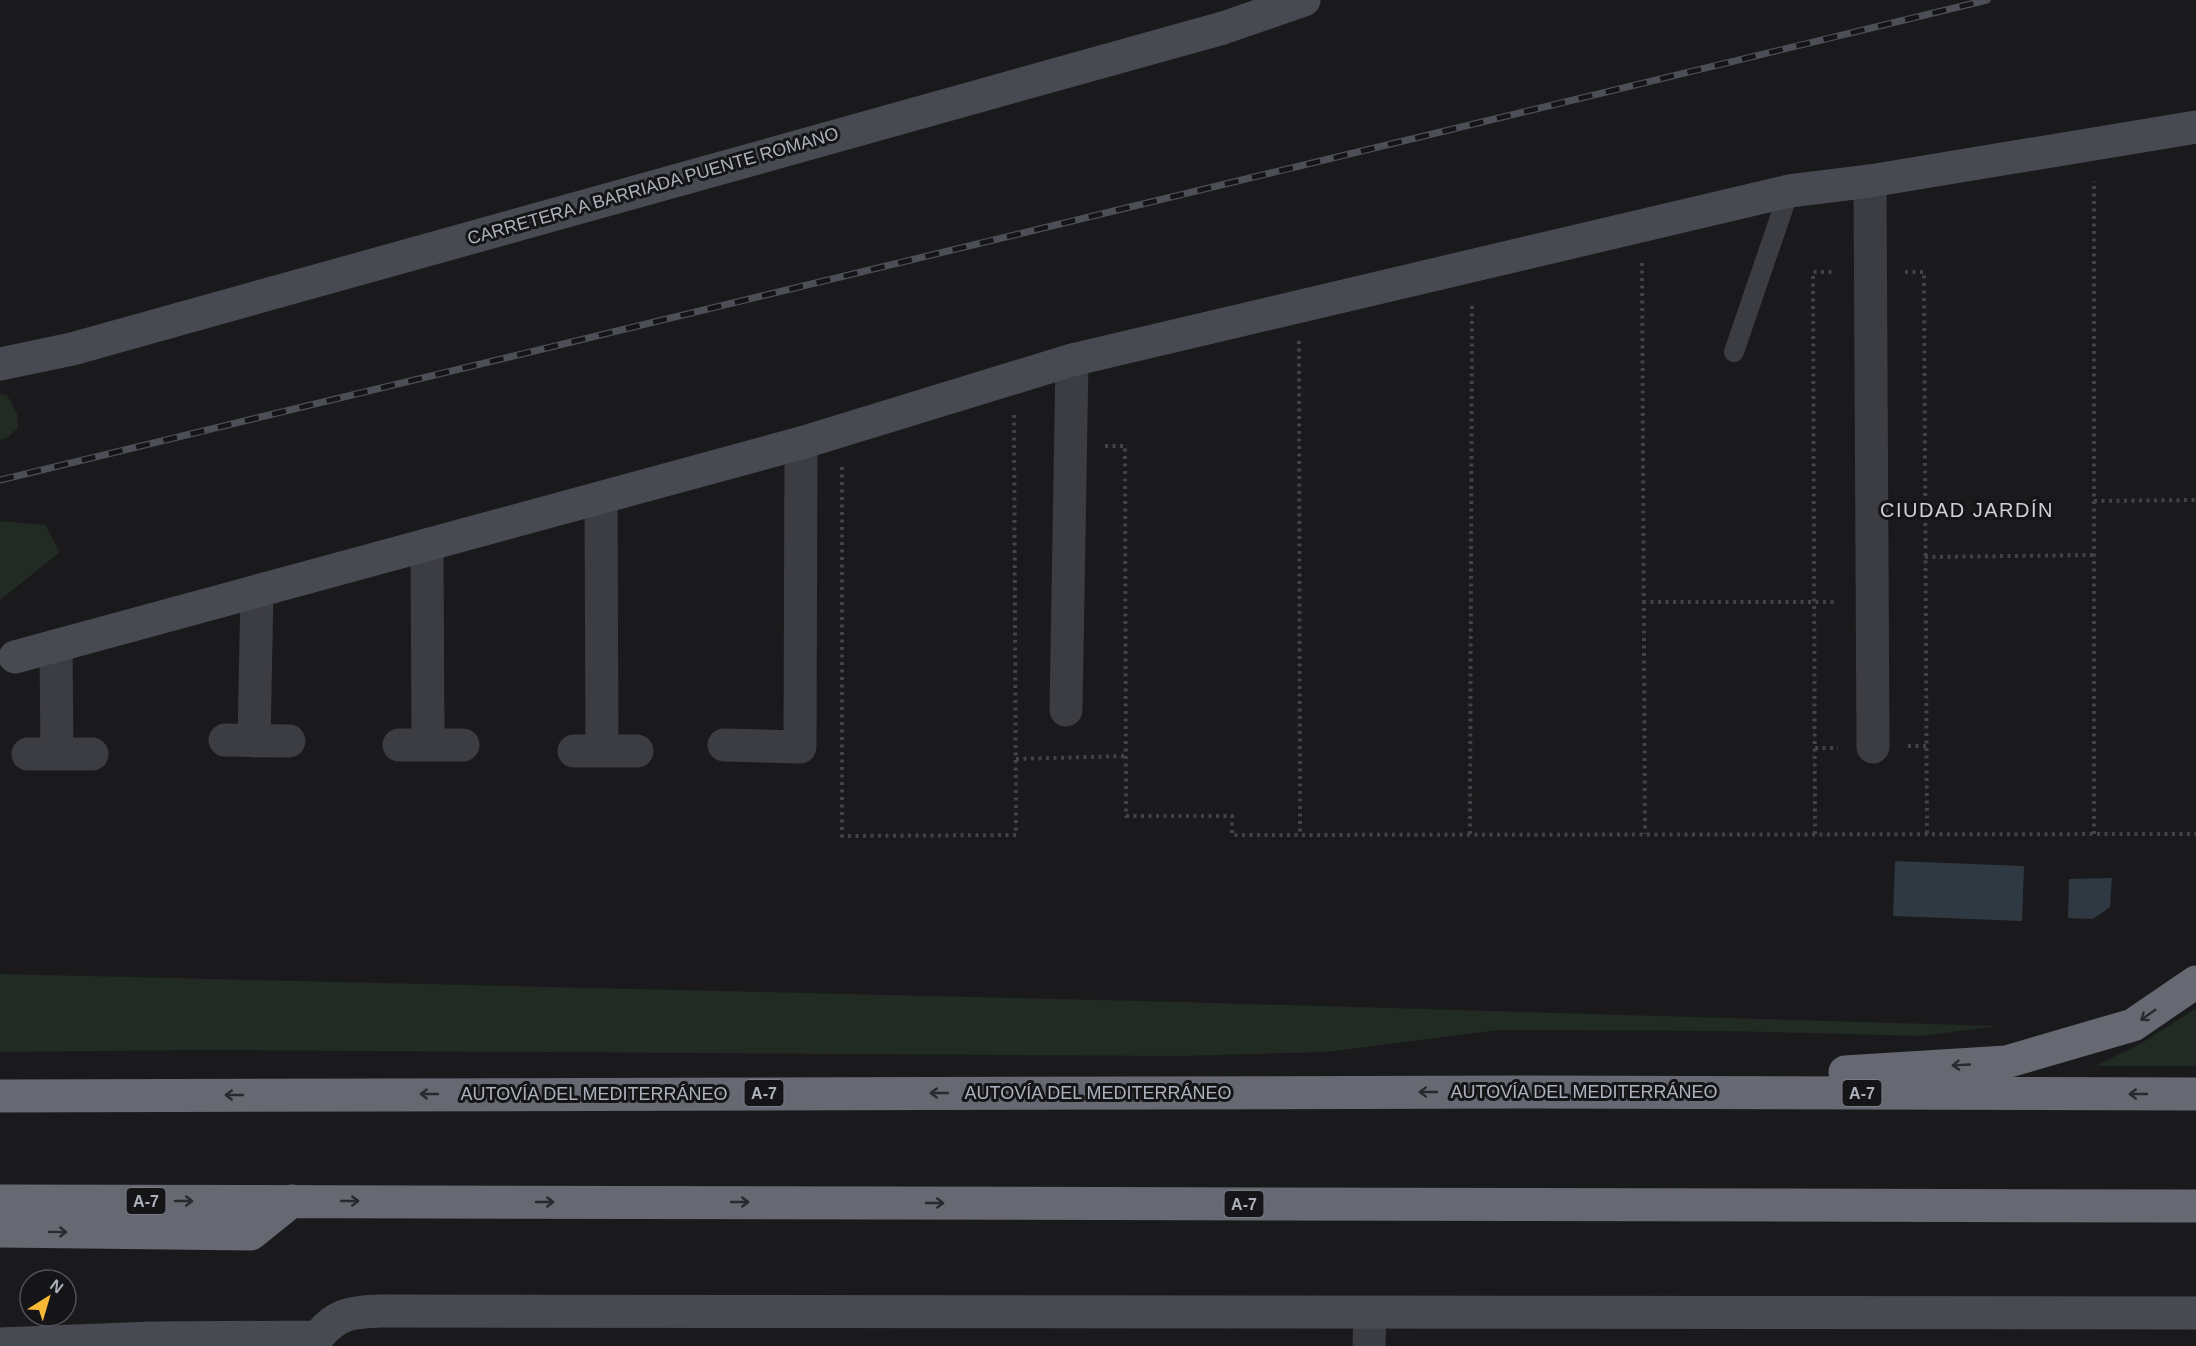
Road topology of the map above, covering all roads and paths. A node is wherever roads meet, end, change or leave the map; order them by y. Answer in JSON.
{"nodes":[{"id":1,"x":1304,"y":0,"type":"edge"},
{"id":2,"x":2196,"y":127,"type":"edge"},
{"id":3,"x":2094,"y":144,"type":"junction"},
{"id":4,"x":1870,"y":181,"type":"junction"},
{"id":5,"x":1789,"y":191,"type":"junction"},
{"id":6,"x":1641,"y":226,"type":"junction"},
{"id":7,"x":1472,"y":266,"type":"junction"},
{"id":8,"x":1299,"y":307,"type":"junction"},
{"id":9,"x":1734,"y":352,"type":"dead end"},
{"id":10,"x":1072,"y":360,"type":"junction"},
{"id":11,"x":0,"y":364,"type":"edge"},
{"id":12,"x":1014,"y":377,"type":"junction"},
{"id":13,"x":842,"y":431,"type":"junction"},
{"id":14,"x":801,"y":443,"type":"junction"},
{"id":15,"x":1095,"y":446,"type":"dead end"},
{"id":16,"x":602,"y":498,"type":"junction"},
{"id":17,"x":2196,"y":500,"type":"edge"},
{"id":18,"x":2094,"y":501,"type":"junction"},
{"id":19,"x":427,"y":545,"type":"junction"},
{"id":20,"x":2094,"y":555,"type":"junction"},
{"id":21,"x":1925,"y":557,"type":"dead end"},
{"id":22,"x":257,"y":591,"type":"junction"},
{"id":23,"x":1643,"y":602,"type":"junction"},
{"id":24,"x":1872,"y":602,"type":"junction"},
{"id":25,"x":56,"y":646,"type":"junction"},
{"id":26,"x":15,"y":657,"type":"dead end"},
{"id":27,"x":1066,"y":710,"type":"dead end"},
{"id":28,"x":289,"y":741,"type":"dead end"},
{"id":29,"x":463,"y":745,"type":"dead end"},
{"id":30,"x":724,"y":746,"type":"dead end"},
{"id":31,"x":1873,"y":747,"type":"dead end"},
{"id":32,"x":637,"y":751,"type":"dead end"},
{"id":33,"x":92,"y":754,"type":"dead end"},
{"id":34,"x":1126,"y":756,"type":"junction"},
{"id":35,"x":1016,"y":759,"type":"junction"},
{"id":36,"x":1470,"y":834,"type":"junction"},
{"id":37,"x":1645,"y":834,"type":"junction"},
{"id":38,"x":2094,"y":834,"type":"junction"},
{"id":39,"x":2196,"y":834,"type":"edge"},
{"id":40,"x":1300,"y":835,"type":"junction"},
{"id":41,"x":2196,"y":982,"type":"edge"},
{"id":42,"x":1528,"y":1092,"type":"junction"},
{"id":43,"x":2196,"y":1094,"type":"edge"},
{"id":44,"x":0,"y":1096,"type":"edge"},
{"id":45,"x":0,"y":1201,"type":"edge"},
{"id":46,"x":292,"y":1201,"type":"junction"},
{"id":47,"x":2196,"y":1206,"type":"edge"},
{"id":48,"x":0,"y":1231,"type":"edge"},
{"id":49,"x":1370,"y":1313,"type":"junction"},
{"id":50,"x":2196,"y":1313,"type":"edge"},
{"id":51,"x":319,"y":1341,"type":"edge"},
{"id":52,"x":142,"y":1342,"type":"edge"},
{"id":53,"x":0,"y":1344,"type":"edge"},
{"id":54,"x":1370,"y":1346,"type":"edge"}],
"edges":[{"from":1,"to":11,"type":"street","name":"CARRETERA A BARRIADA PUENTE ROMANO"},
{"from":2,"to":3,"type":"street"},
{"from":3,"to":4,"type":"street"},
{"from":3,"to":18,"type":"path"},
{"from":4,"to":5,"type":"street"},
{"from":4,"to":24,"type":"street"},
{"from":5,"to":6,"type":"street"},
{"from":5,"to":9,"type":"lane"},
{"from":6,"to":7,"type":"street"},
{"from":6,"to":23,"type":"path"},
{"from":7,"to":8,"type":"street"},
{"from":7,"to":36,"type":"path"},
{"from":8,"to":10,"type":"street"},
{"from":8,"to":40,"type":"path"},
{"from":10,"to":12,"type":"street"},
{"from":10,"to":27,"type":"street"},
{"from":12,"to":13,"type":"street"},
{"from":12,"to":35,"type":"path"},
{"from":13,"to":14,"type":"street"},
{"from":13,"to":35,"type":"path"},
{"from":14,"to":16,"type":"street"},
{"from":14,"to":30,"type":"street"},
{"from":15,"to":34,"type":"path"},
{"from":16,"to":19,"type":"street"},
{"from":16,"to":32,"type":"street"},
{"from":17,"to":18,"type":"path"},
{"from":18,"to":20,"type":"path"},
{"from":19,"to":22,"type":"street"},
{"from":19,"to":29,"type":"street"},
{"from":20,"to":21,"type":"path"},
{"from":20,"to":38,"type":"path"},
{"from":22,"to":25,"type":"street"},
{"from":22,"to":28,"type":"street"},
{"from":23,"to":24,"type":"path"},
{"from":23,"to":37,"type":"path"},
{"from":24,"to":31,"type":"street"},
{"from":25,"to":26,"type":"street"},
{"from":25,"to":33,"type":"street"},
{"from":34,"to":35,"type":"path"},
{"from":34,"to":40,"type":"path"},
{"from":36,"to":37,"type":"path"},
{"from":36,"to":40,"type":"path"},
{"from":37,"to":38,"type":"path"},
{"from":38,"to":39,"type":"path"},
{"from":41,"to":42,"type":"highway","one_way":true},
{"from":43,"to":42,"type":"highway","name":"AUTOVÍA DEL MEDITERRÁNEO","number":"A-7","one_way":true},
{"from":42,"to":44,"type":"highway","name":"AUTOVÍA DEL MEDITERRÁNEO","number":"A-7","one_way":true},
{"from":45,"to":46,"type":"highway","number":"A-7","one_way":true},
{"from":46,"to":47,"type":"highway","number":"A-7","one_way":true},
{"from":48,"to":46,"type":"highway","one_way":true},
{"from":49,"to":50,"type":"street"},
{"from":49,"to":51,"type":"street"},
{"from":49,"to":54,"type":"street"},
{"from":51,"to":52,"type":"street"},
{"from":52,"to":53,"type":"street"}]}
